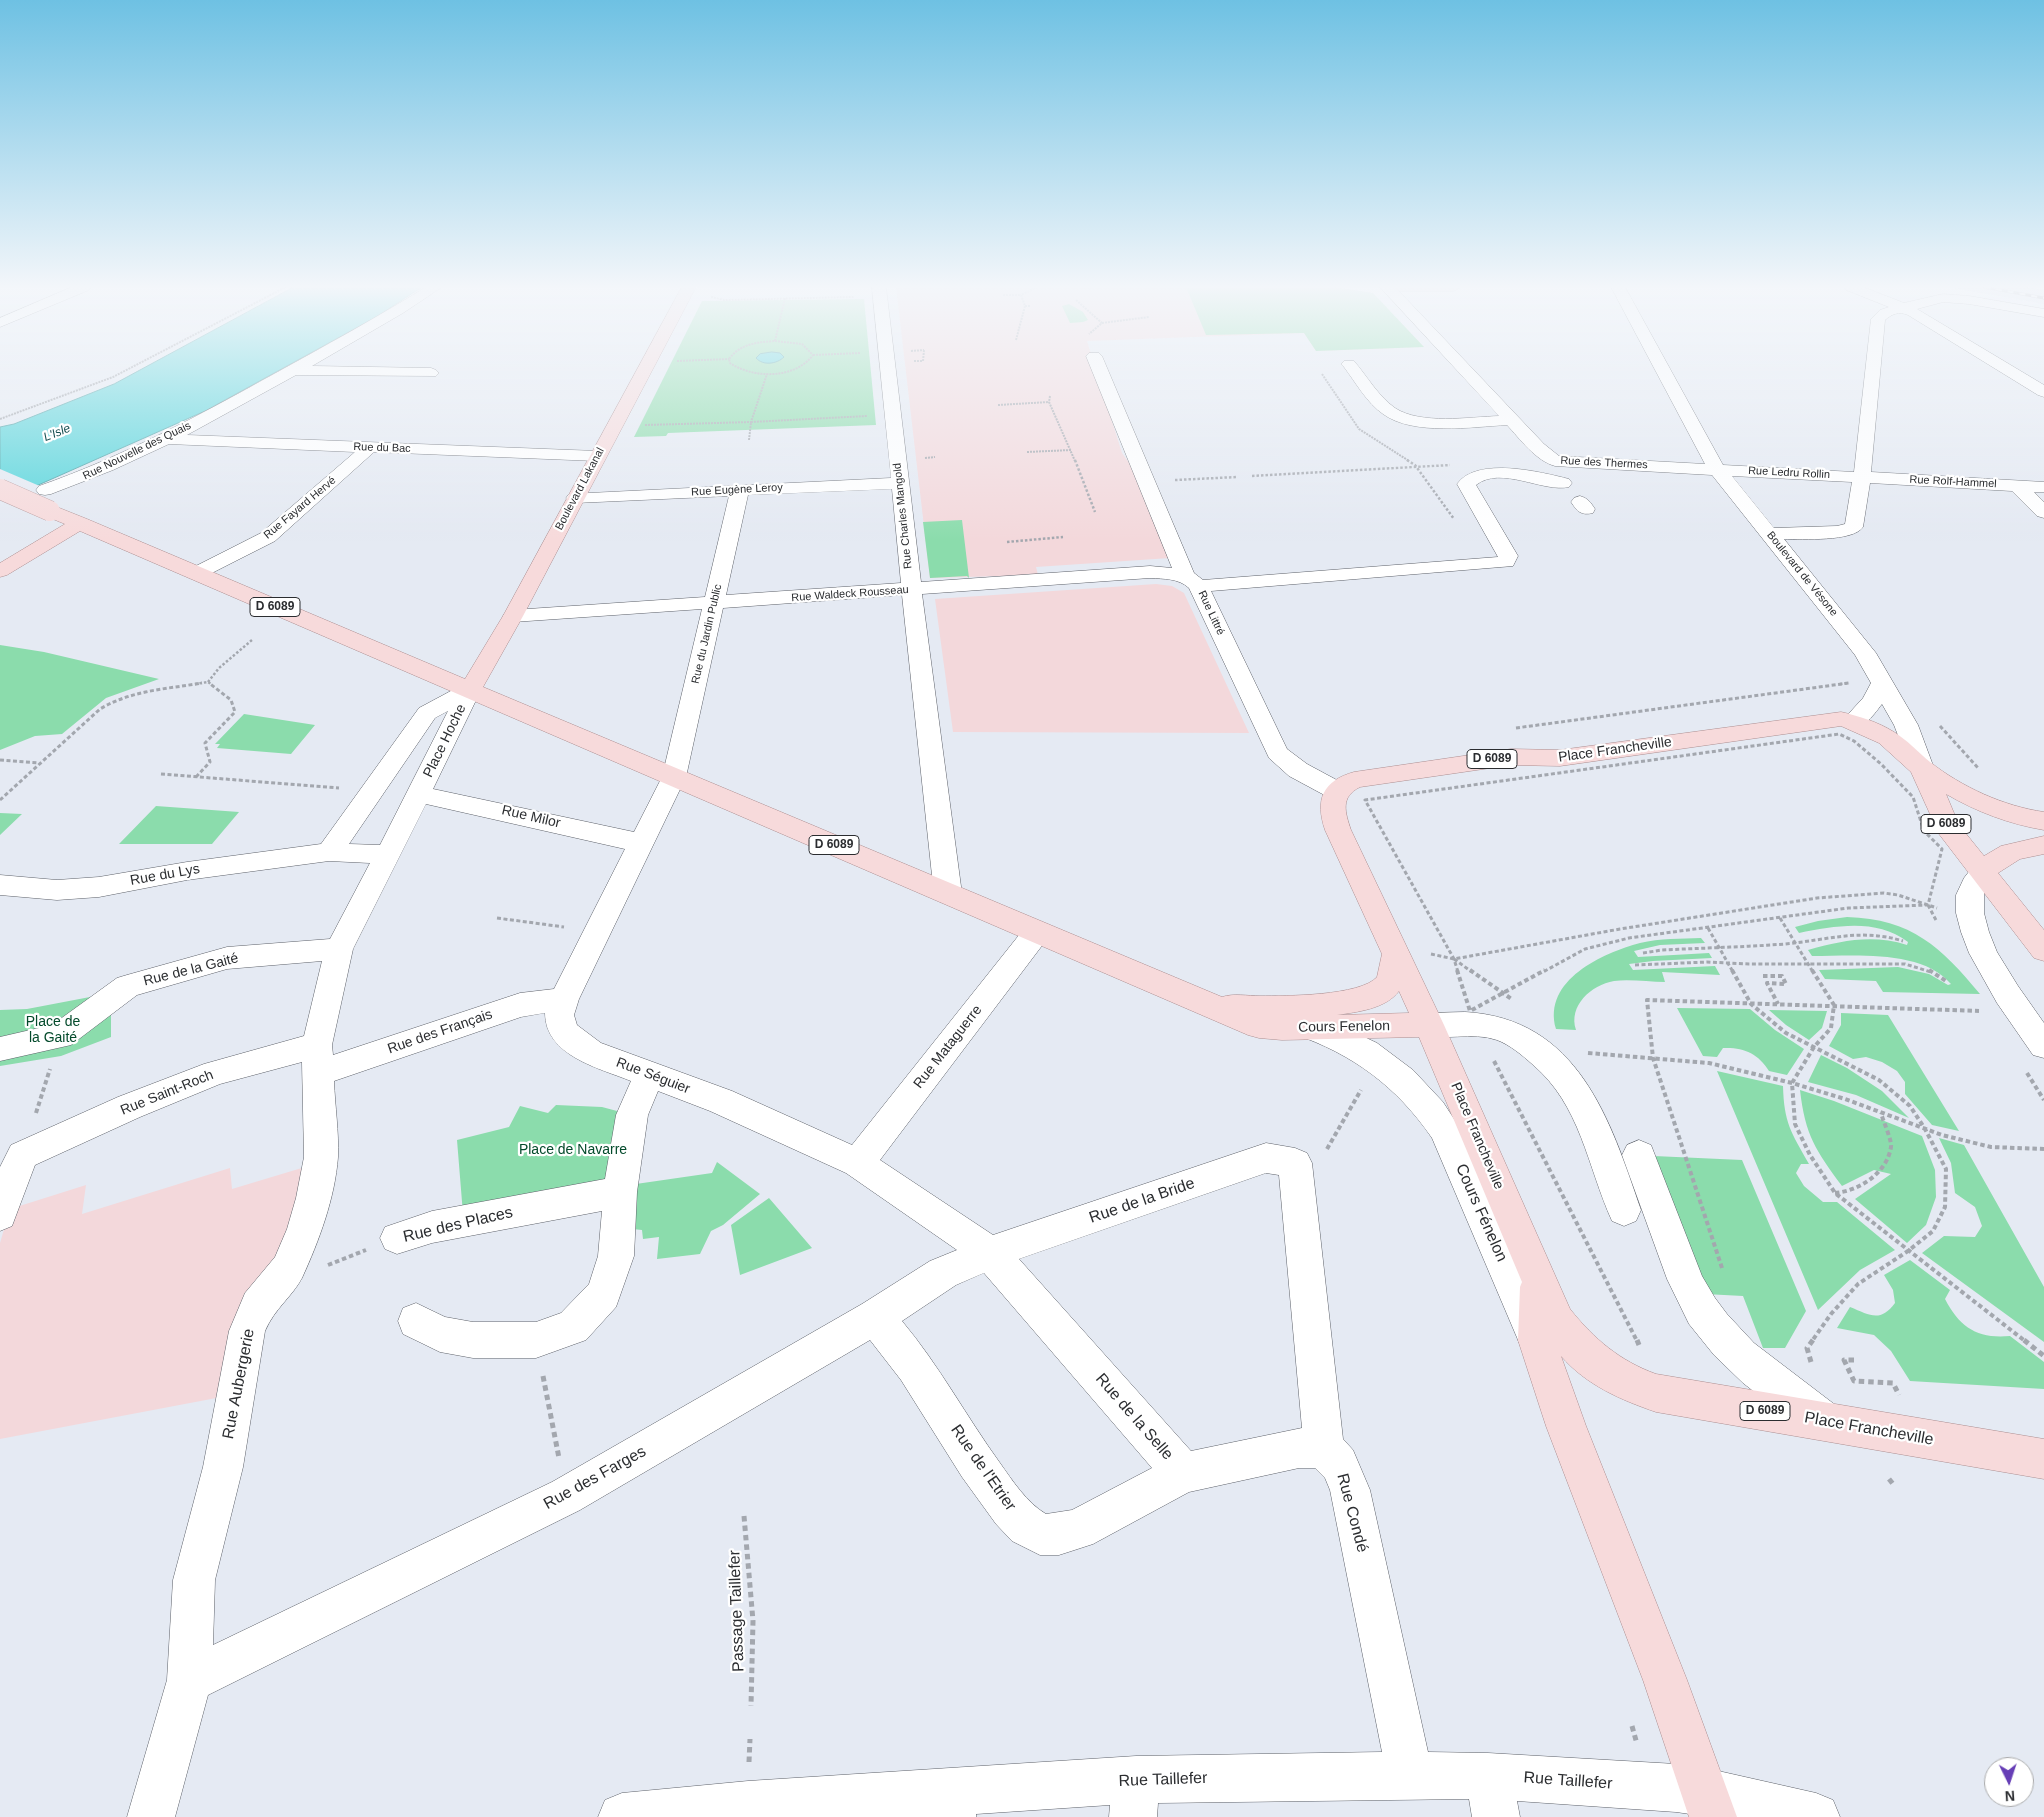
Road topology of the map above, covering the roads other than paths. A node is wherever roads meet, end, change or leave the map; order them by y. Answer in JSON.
{"nodes":[{"id":1,"x":290,"y":372,"type":"edge"},
{"id":2,"x":375,"y":372,"type":"edge"},
{"id":3,"x":644,"y":372,"type":"edge"},
{"id":4,"x":888,"y":372,"type":"edge"},
{"id":5,"x":1101,"y":372,"type":"edge"},
{"id":6,"x":1355,"y":372,"type":"edge"},
{"id":7,"x":1465,"y":372,"type":"edge"},
{"id":8,"x":1663,"y":372,"type":"edge"},
{"id":9,"x":1873,"y":372,"type":"edge"},
{"id":10,"x":2011,"y":372,"type":"edge"},
{"id":11,"x":431,"y":373,"type":"dead end"},
{"id":12,"x":2044,"y":392,"type":"edge"},
{"id":13,"x":1510,"y":420,"type":"junction"},
{"id":14,"x":167,"y":439,"type":"junction"},
{"id":15,"x":370,"y":447,"type":"junction"},
{"id":16,"x":597,"y":456,"type":"junction"},
{"id":17,"x":1555,"y":461,"type":"junction"},
{"id":18,"x":1716,"y":468,"type":"junction"},
{"id":19,"x":1862,"y":476,"type":"junction"},
{"id":20,"x":900,"y":483,"type":"junction"},
{"id":21,"x":2017,"y":486,"type":"junction"},
{"id":22,"x":2044,"y":487,"type":"edge"},
{"id":23,"x":0,"y":489,"type":"edge"},
{"id":24,"x":45,"y":490,"type":"dead end"},
{"id":25,"x":740,"y":490,"type":"junction"},
{"id":26,"x":574,"y":498,"type":"junction"},
{"id":27,"x":2044,"y":512,"type":"edge"},
{"id":28,"x":80,"y":523,"type":"junction"},
{"id":29,"x":1770,"y":534,"type":"junction"},
{"id":30,"x":2,"y":570,"type":"edge"},
{"id":31,"x":197,"y":573,"type":"junction"},
{"id":32,"x":1192,"y":582,"type":"junction"},
{"id":33,"x":911,"y":590,"type":"junction"},
{"id":34,"x":714,"y":603,"type":"junction"},
{"id":35,"x":513,"y":616,"type":"junction"},
{"id":36,"x":1882,"y":684,"type":"junction"},
{"id":37,"x":470,"y":690,"type":"junction"},
{"id":38,"x":1853,"y":722,"type":"junction"},
{"id":39,"x":1922,"y":768,"type":"junction"},
{"id":40,"x":674,"y":777,"type":"junction"},
{"id":41,"x":1337,"y":791,"type":"junction"},
{"id":42,"x":420,"y":794,"type":"junction"},
{"id":43,"x":2044,"y":821,"type":"edge"},
{"id":44,"x":641,"y":843,"type":"junction"},
{"id":45,"x":2044,"y":844,"type":"edge"},
{"id":46,"x":329,"y":852,"type":"junction"},
{"id":47,"x":388,"y":854,"type":"junction"},
{"id":48,"x":1983,"y":872,"type":"junction"},
{"id":49,"x":0,"y":885,"type":"edge"},
{"id":50,"x":948,"y":894,"type":"junction"},
{"id":51,"x":1037,"y":932,"type":"junction"},
{"id":52,"x":339,"y":949,"type":"junction"},
{"id":53,"x":2044,"y":950,"type":"edge"},
{"id":54,"x":1396,"y":952,"type":"junction"},
{"id":55,"x":564,"y":999,"type":"junction"},
{"id":56,"x":1248,"y":1016,"type":"junction"},
{"id":57,"x":1429,"y":1025,"type":"junction"},
{"id":58,"x":1314,"y":1028,"type":"junction"},
{"id":59,"x":2044,"y":1046,"type":"edge"},
{"id":60,"x":0,"y":1050,"type":"edge"},
{"id":61,"x":318,"y":1059,"type":"junction"},
{"id":62,"x":649,"y":1075,"type":"junction"},
{"id":63,"x":1416,"y":1091,"type":"junction"},
{"id":64,"x":1639,"y":1155,"type":"dead end"},
{"id":65,"x":858,"y":1163,"type":"junction"},
{"id":66,"x":12,"y":1170,"type":"edge"},
{"id":67,"x":620,"y":1189,"type":"junction"},
{"id":68,"x":1624,"y":1210,"type":"dead end"},
{"id":69,"x":0,"y":1215,"type":"edge"},
{"id":70,"x":397,"y":1238,"type":"road end"},
{"id":71,"x":990,"y":1253,"type":"junction"},
{"id":72,"x":1538,"y":1278,"type":"junction"},
{"id":73,"x":874,"y":1317,"type":"junction"},
{"id":74,"x":416,"y":1321,"type":"dead end"},
{"id":75,"x":1537,"y":1340,"type":"junction"},
{"id":76,"x":1825,"y":1422,"type":"junction"},
{"id":77,"x":1324,"y":1448,"type":"junction"},
{"id":78,"x":2044,"y":1460,"type":"edge"},
{"id":79,"x":1183,"y":1473,"type":"junction"},
{"id":80,"x":189,"y":1680,"type":"junction"},
{"id":81,"x":1410,"y":1776,"type":"junction"},
{"id":82,"x":1492,"y":1797,"type":"edge"},
{"id":83,"x":1135,"y":1799,"type":"edge"},
{"id":84,"x":952,"y":1804,"type":"edge"},
{"id":85,"x":1709,"y":1805,"type":"edge"},
{"id":86,"x":151,"y":1817,"type":"edge"},
{"id":87,"x":622,"y":1817,"type":"edge"},
{"id":88,"x":1816,"y":1817,"type":"edge"}],
"edges":[{"from":1,"to":14,"type":"street","name":"Rue Nouvelle des Quais"},
{"from":2,"to":11,"type":"street"},
{"from":3,"to":16,"type":"main road","name":"Boulevard Lakanal"},
{"from":4,"to":20,"type":"street","name":"Rue Charles Mangold"},
{"from":5,"to":32,"type":"street","name":"Rue Littré"},
{"from":6,"to":13,"type":"street"},
{"from":7,"to":13,"type":"street","name":"Rue des Thermes"},
{"from":8,"to":18,"type":"street","name":"Boulevard de Vésone"},
{"from":9,"to":19,"type":"street"},
{"from":10,"to":12,"type":"street"},
{"from":13,"to":17,"type":"street","name":"Rue des Thermes"},
{"from":14,"to":15,"type":"street","name":"Rue du Bac"},
{"from":14,"to":24,"type":"street","name":"Rue Nouvelle des Quais"},
{"from":15,"to":16,"type":"street","name":"Rue du Bac"},
{"from":15,"to":31,"type":"street","name":"Rue Fayard Hervé"},
{"from":16,"to":26,"type":"main road","name":"Boulevard Lakanal"},
{"from":17,"to":18,"type":"street","name":"Rue des Thermes"},
{"from":17,"to":32,"type":"street","name":"Rue Waldeck Rousseau"},
{"from":18,"to":19,"type":"street","name":"Rue Ledru Rollin"},
{"from":18,"to":29,"type":"street","name":"Boulevard de Vésone"},
{"from":19,"to":21,"type":"street","name":"Rue Rolf-Hammel"},
{"from":19,"to":29,"type":"street"},
{"from":20,"to":25,"type":"street","name":"Rue Eugène Leroy"},
{"from":20,"to":33,"type":"street","name":"Rue Charles Mangold"},
{"from":21,"to":22,"type":"street","name":"Rue Rolf-Hammel"},
{"from":21,"to":27,"type":"street"},
{"from":23,"to":28,"type":"main road","number":"D 6089","bridge":true},
{"from":25,"to":26,"type":"street","name":"Rue Eugène Leroy"},
{"from":25,"to":34,"type":"street","name":"Rue du Jardin Public"},
{"from":26,"to":35,"type":"main road","name":"Boulevard Lakanal"},
{"from":28,"to":30,"type":"main road"},
{"from":28,"to":31,"type":"main road","number":"D 6089"},
{"from":29,"to":36,"type":"street","name":"Boulevard de Vésone"},
{"from":31,"to":37,"type":"main road","number":"D 6089"},
{"from":32,"to":33,"type":"street","name":"Rue Waldeck Rousseau"},
{"from":32,"to":41,"type":"street","name":"Rue Littré"},
{"from":33,"to":34,"type":"street","name":"Rue Waldeck Rousseau"},
{"from":33,"to":50,"type":"street","name":"Rue Charles Mangold"},
{"from":34,"to":35,"type":"street","name":"Rue Waldeck Rousseau"},
{"from":34,"to":40,"type":"street","name":"Rue du Jardin Public"},
{"from":35,"to":37,"type":"main road","name":"Boulevard Lakanal"},
{"from":36,"to":38,"type":"street"},
{"from":36,"to":39,"type":"street","name":"Boulevard de Vésone"},
{"from":37,"to":40,"type":"main road","number":"D 6089"},
{"from":37,"to":42,"type":"street","name":"Place Hoche"},
{"from":37,"to":46,"type":"street","name":"Place Hoche"},
{"from":38,"to":39,"type":"main road","name":"Place Francheville","number":"D 6089"},
{"from":38,"to":41,"type":"main road","name":"Place Francheville","number":"D 6089"},
{"from":39,"to":43,"type":"main road"},
{"from":39,"to":48,"type":"main road","name":"Place Francheville","number":"D 6089"},
{"from":40,"to":44,"type":"street","name":"Rue Séguier"},
{"from":40,"to":50,"type":"main road","number":"D 6089"},
{"from":41,"to":54,"type":"main road","name":"Place Francheville","number":"D 6089"},
{"from":42,"to":44,"type":"street","name":"Rue Milor"},
{"from":42,"to":47,"type":"street","name":"Place Hoche"},
{"from":44,"to":55,"type":"street","name":"Rue Séguier"},
{"from":45,"to":48,"type":"main road"},
{"from":46,"to":47,"type":"street"},
{"from":46,"to":49,"type":"street","name":"Rue du Lys"},
{"from":47,"to":52,"type":"street","name":"Rue Aubergerie"},
{"from":48,"to":53,"type":"main road","name":"Place Francheville","number":"D 6089"},
{"from":48,"to":59,"type":"street"},
{"from":50,"to":51,"type":"main road","number":"D 6089"},
{"from":51,"to":56,"type":"main road","name":"Cours Fénelon","number":"D 6089"},
{"from":51,"to":65,"type":"street","name":"Rue Mataguerre"},
{"from":52,"to":60,"type":"street","name":"Rue de la Gaité"},
{"from":52,"to":61,"type":"street","name":"Rue Aubergerie"},
{"from":54,"to":56,"type":"main road","name":"Cours Fénelon","number":"D 6089"},
{"from":54,"to":57,"type":"main road","name":"Place Francheville","number":"D 6089"},
{"from":55,"to":61,"type":"street","name":"Rue des Français"},
{"from":55,"to":62,"type":"street","name":"Rue Séguier"},
{"from":56,"to":58,"type":"street","name":"Cours Fénelon","number":"D 6089"},
{"from":56,"to":63,"type":"street","name":"Cours Fénelon","number":"D 6089"},
{"from":57,"to":58,"type":"main road","name":"Cours Fenelon"},
{"from":57,"to":68,"type":"street"},
{"from":57,"to":72,"type":"main road","name":"Place Francheville","number":"D 6089"},
{"from":58,"to":63,"type":"street","name":"Cours Fénelon","number":"D 6089"},
{"from":61,"to":66,"type":"street","name":"Rue Saint-Roch"},
{"from":61,"to":80,"type":"street","name":"Rue Aubergerie"},
{"from":62,"to":65,"type":"street","name":"Rue Séguier"},
{"from":62,"to":67,"type":"street"},
{"from":63,"to":75,"type":"street","name":"Cours Fénelon","number":"D 6089"},
{"from":64,"to":76,"type":"street"},
{"from":65,"to":71,"type":"street","name":"Rue Séguier"},
{"from":66,"to":69,"type":"street"},
{"from":67,"to":70,"type":"street","name":"Rue des Places"},
{"from":67,"to":74,"type":"street"},
{"from":71,"to":73,"type":"street","name":"Rue des Farges"},
{"from":71,"to":77,"type":"street","name":"Rue de la Bride"},
{"from":71,"to":79,"type":"street","name":"Rue de la Selle"},
{"from":72,"to":75,"type":"main road","name":"Place Francheville","number":"D 6089"},
{"from":72,"to":76,"type":"main road","name":"Place Francheville","number":"D 6089"},
{"from":73,"to":79,"type":"street","name":"Rue de l'Etrier"},
{"from":73,"to":80,"type":"street","name":"Rue des Farges"},
{"from":75,"to":85,"type":"main road","name":"Place Francheville","number":"D 6089"},
{"from":76,"to":78,"type":"main road","name":"Place Francheville","number":"D 6089"},
{"from":77,"to":79,"type":"street","name":"Rue de la Selle"},
{"from":77,"to":81,"type":"street","name":"Rue Condé"},
{"from":80,"to":86,"type":"street","name":"Rue Aubergerie"},
{"from":81,"to":82,"type":"street","name":"Rue Taillefer"},
{"from":81,"to":83,"type":"street","name":"Rue Taillefer"},
{"from":82,"to":85,"type":"street","name":"Rue Taillefer"},
{"from":83,"to":84,"type":"street","name":"Rue Taillefer"},
{"from":84,"to":87,"type":"street","name":"Rue Taillefer"},
{"from":85,"to":88,"type":"street","name":"Rue Taillefer"}]}
